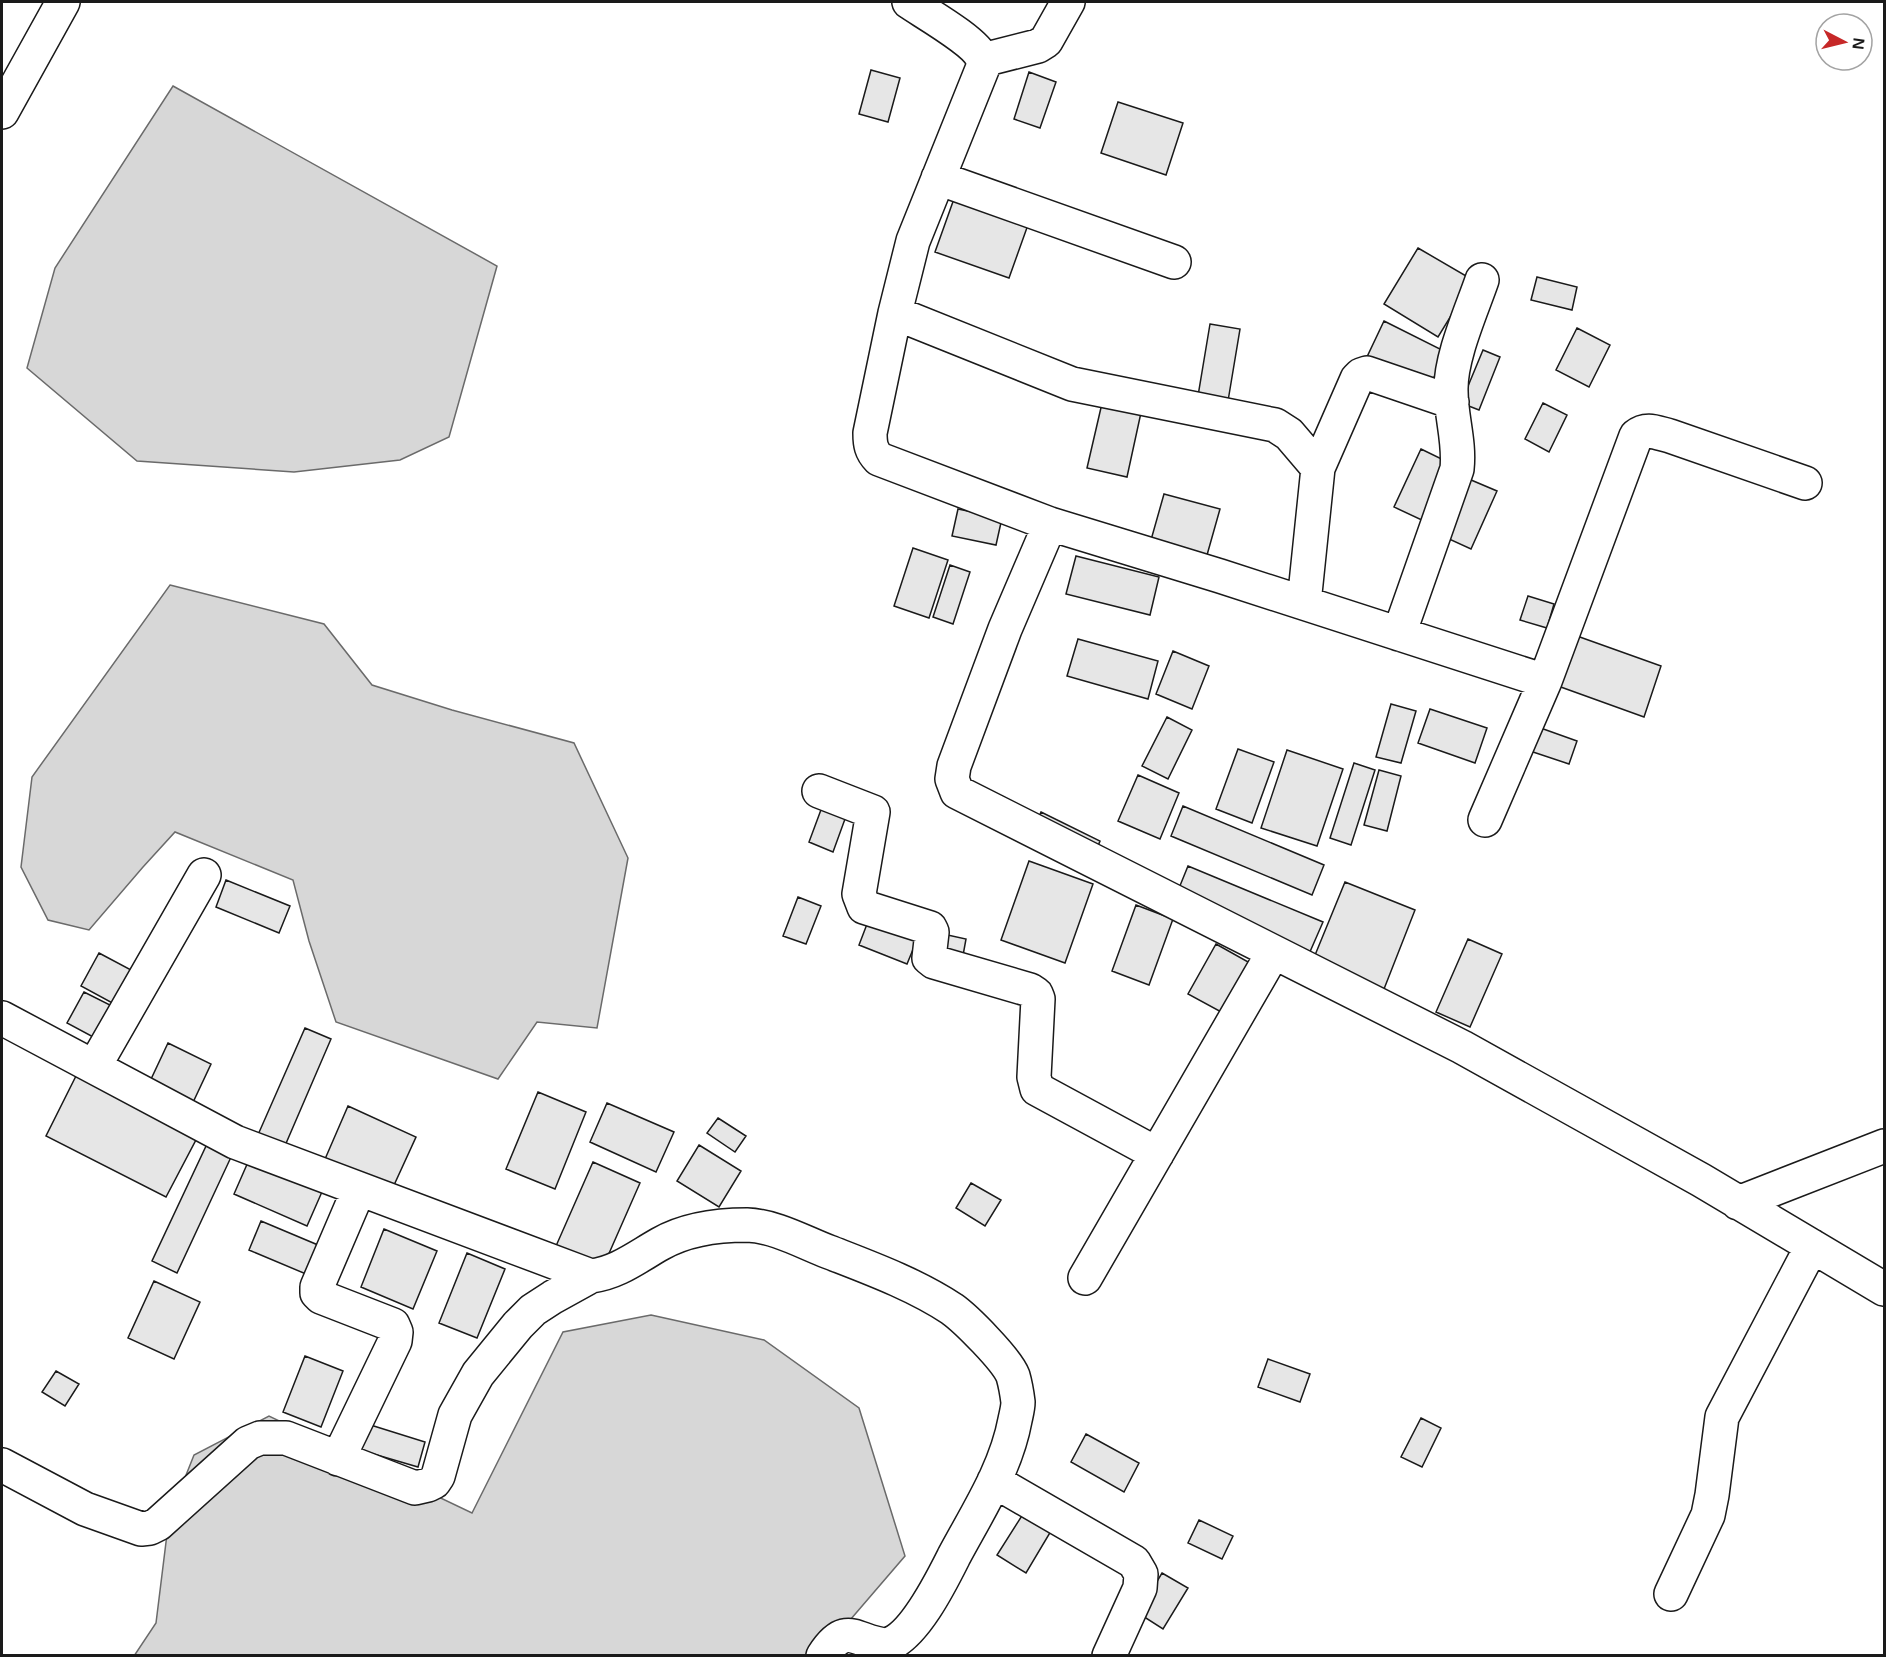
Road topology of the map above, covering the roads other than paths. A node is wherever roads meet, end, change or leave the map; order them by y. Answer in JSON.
{"nodes":[{"id":1,"x":63,"y":2,"type":"edge"},
{"id":2,"x":909,"y":2,"type":"edge"},
{"id":3,"x":1068,"y":2,"type":"edge"},
{"id":4,"x":984,"y":60,"type":"junction"},
{"id":5,"x":2,"y":112,"type":"edge"},
{"id":6,"x":938,"y":178,"type":"junction"},
{"id":7,"x":1174,"y":262,"type":"dead end"},
{"id":8,"x":1482,"y":280,"type":"dead end"},
{"id":9,"x":895,"y":313,"type":"junction"},
{"id":10,"x":1452,"y":402,"type":"junction"},
{"id":11,"x":1318,"y":468,"type":"junction"},
{"id":12,"x":1805,"y":483,"type":"dead end"},
{"id":13,"x":1050,"y":524,"type":"junction"},
{"id":14,"x":1304,"y":603,"type":"junction"},
{"id":15,"x":1399,"y":634,"type":"junction"},
{"id":16,"x":1545,"y":681,"type":"junction"},
{"id":17,"x":819,"y":791,"type":"dead end"},
{"id":18,"x":1485,"y":820,"type":"dead end"},
{"id":19,"x":204,"y":875,"type":"dead end"},
{"id":20,"x":1273,"y":953,"type":"junction"},
{"id":21,"x":2,"y":1018,"type":"edge"},
{"id":22,"x":94,"y":1067,"type":"junction"},
{"id":23,"x":1884,"y":1146,"type":"edge"},
{"id":24,"x":1157,"y":1154,"type":"junction"},
{"id":25,"x":359,"y":1189,"type":"junction"},
{"id":26,"x":1738,"y":1203,"type":"junction"},
{"id":27,"x":1812,"y":1246,"type":"junction"},
{"id":28,"x":591,"y":1276,"type":"junction"},
{"id":29,"x":1085,"y":1278,"type":"dead end"},
{"id":30,"x":1884,"y":1289,"type":"edge"},
{"id":31,"x":338,"y":1459,"type":"junction"},
{"id":32,"x":2,"y":1466,"type":"edge"},
{"id":33,"x":994,"y":1481,"type":"junction"},
{"id":34,"x":1671,"y":1594,"type":"dead end"},
{"id":35,"x":823,"y":1656,"type":"edge"},
{"id":36,"x":1109,"y":1656,"type":"edge"}],
"edges":[{"from":1,"to":5,"type":"street"},
{"from":2,"to":4,"type":"street"},
{"from":3,"to":4,"type":"street"},
{"from":4,"to":6,"type":"street"},
{"from":6,"to":7,"type":"street"},
{"from":6,"to":9,"type":"street"},
{"from":8,"to":10,"type":"street"},
{"from":9,"to":11,"type":"street"},
{"from":9,"to":13,"type":"street"},
{"from":10,"to":11,"type":"street"},
{"from":10,"to":15,"type":"street"},
{"from":11,"to":14,"type":"street"},
{"from":12,"to":16,"type":"street"},
{"from":13,"to":14,"type":"street"},
{"from":13,"to":20,"type":"street"},
{"from":14,"to":15,"type":"street"},
{"from":15,"to":16,"type":"street"},
{"from":16,"to":18,"type":"street"},
{"from":17,"to":24,"type":"street"},
{"from":19,"to":22,"type":"street"},
{"from":20,"to":24,"type":"street"},
{"from":20,"to":26,"type":"street"},
{"from":21,"to":22,"type":"street"},
{"from":22,"to":25,"type":"street"},
{"from":23,"to":26,"type":"street"},
{"from":24,"to":29,"type":"street"},
{"from":25,"to":28,"type":"street"},
{"from":25,"to":31,"type":"street"},
{"from":26,"to":27,"type":"street"},
{"from":27,"to":30,"type":"street"},
{"from":27,"to":34,"type":"street"},
{"from":28,"to":31,"type":"street"},
{"from":28,"to":33,"type":"street"},
{"from":31,"to":32,"type":"street"},
{"from":33,"to":35,"type":"street"},
{"from":33,"to":36,"type":"street"}]}
